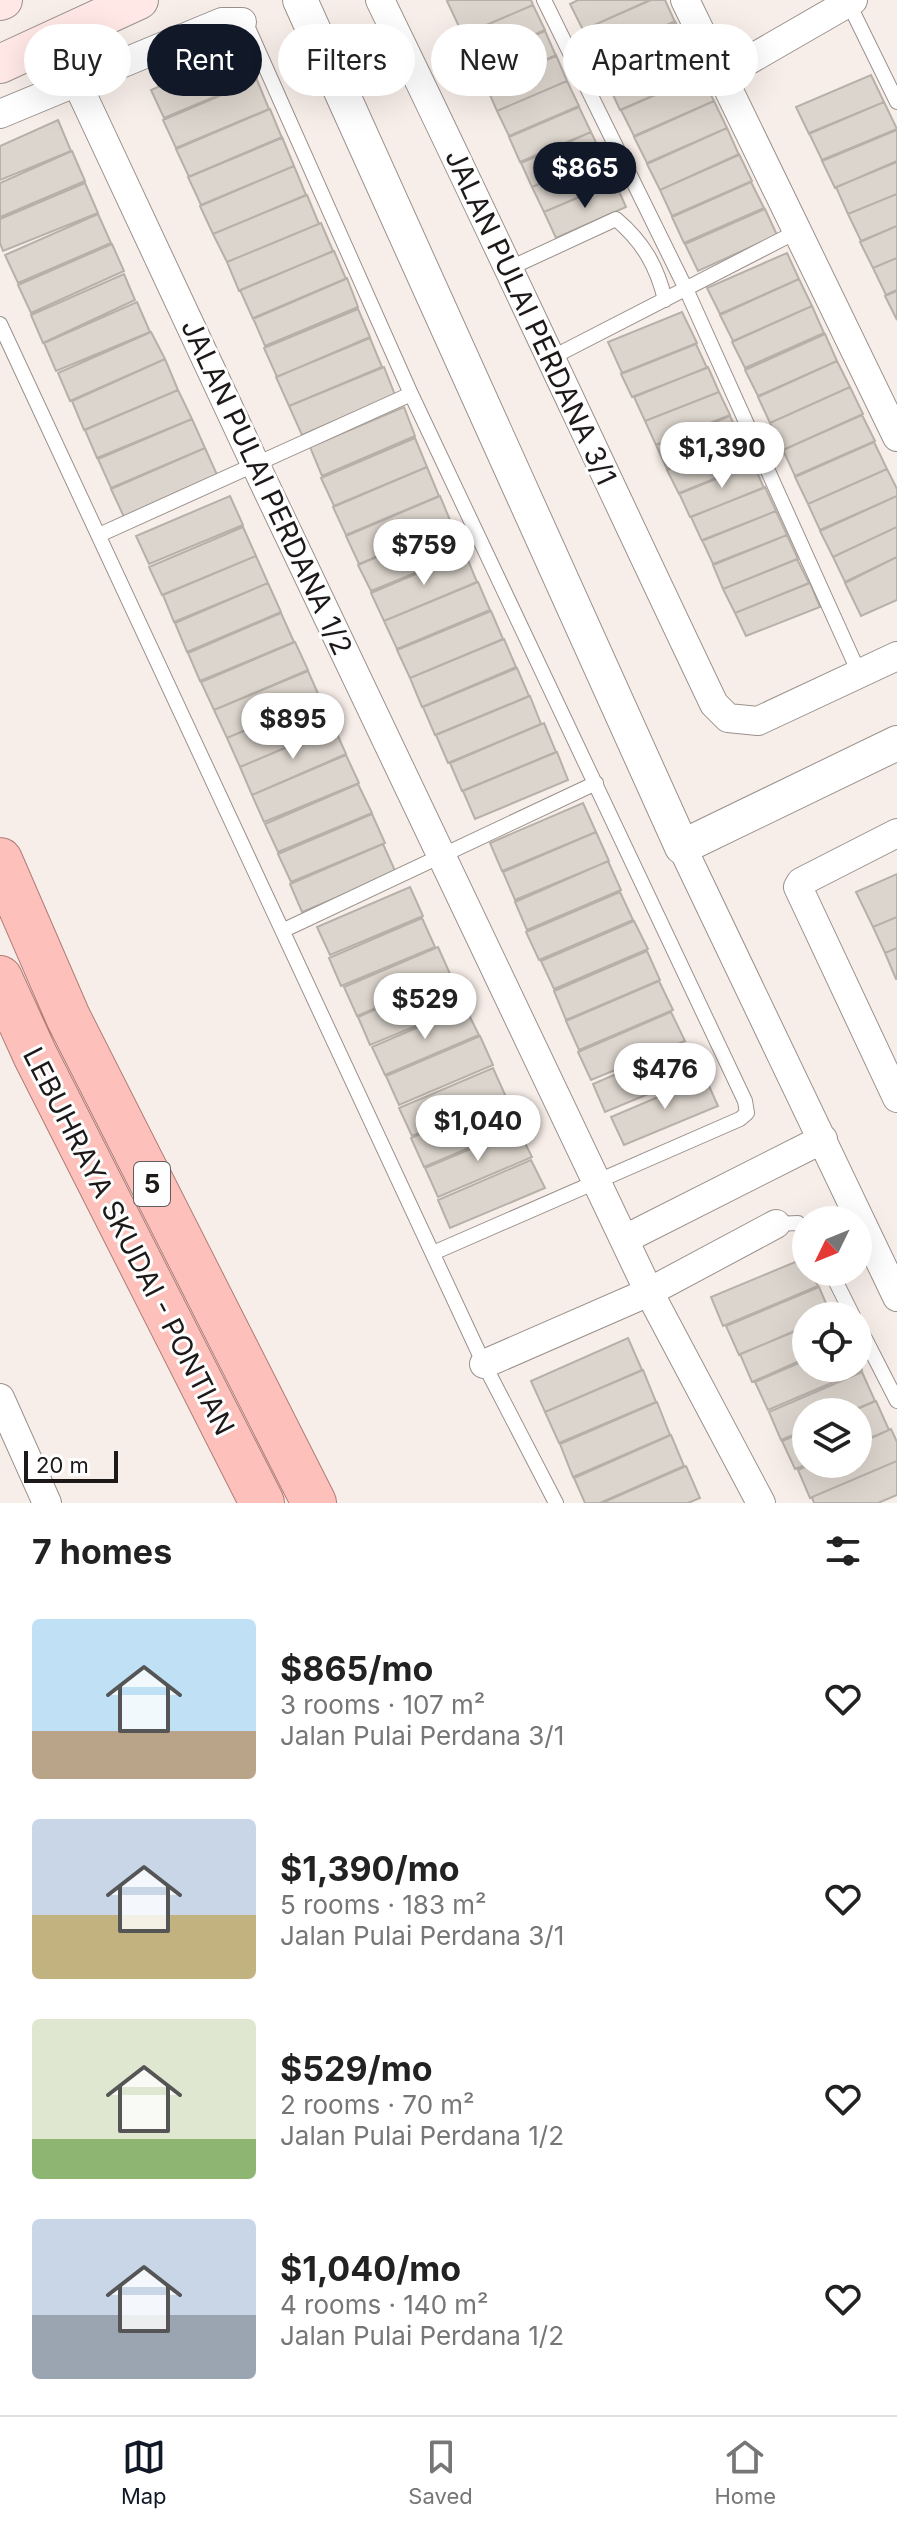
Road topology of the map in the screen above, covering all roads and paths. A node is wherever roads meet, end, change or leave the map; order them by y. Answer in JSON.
{"nodes":[{"id":1,"x":139,"y":0,"type":"edge"},
{"id":2,"x":300,"y":0,"type":"edge"},
{"id":3,"x":380,"y":0,"type":"edge"},
{"id":4,"x":544,"y":0,"type":"edge"},
{"id":5,"x":685,"y":0,"type":"edge"},
{"id":6,"x":851,"y":2,"type":"edge"},
{"id":7,"x":242,"y":22,"type":"joint"},
{"id":8,"x":697,"y":24,"type":"edge"},
{"id":9,"x":758,"y":55,"type":"edge"},
{"id":10,"x":131,"y":59,"type":"edge"},
{"id":11,"x":0,"y":64,"type":"edge"},
{"id":12,"x":41,"y":96,"type":"edge"},
{"id":13,"x":83,"y":96,"type":"edge"},
{"id":14,"x":733,"y":96,"type":"edge"},
{"id":15,"x":897,"y":102,"type":"edge"},
{"id":16,"x":0,"y":114,"type":"edge"},
{"id":17,"x":796,"y":232,"type":"junction"},
{"id":18,"x":510,"y":268,"type":"junction"},
{"id":19,"x":686,"y":289,"type":"junction"},
{"id":20,"x":665,"y":300,"type":"junction"},
{"id":21,"x":0,"y":324,"type":"edge"},
{"id":22,"x":549,"y":359,"type":"junction"},
{"id":23,"x":411,"y":394,"type":"junction"},
{"id":24,"x":897,"y":437,"type":"edge"},
{"id":25,"x":256,"y":466,"type":"junction"},
{"id":26,"x":99,"y":535,"type":"junction"},
{"id":27,"x":897,"y":656,"type":"edge"},
{"id":28,"x":860,"y":675,"type":"junction"},
{"id":29,"x":897,"y":743,"type":"edge"},
{"id":30,"x":596,"y":783,"type":"junction"},
{"id":31,"x":897,"y":833,"type":"edge"},
{"id":32,"x":682,"y":847,"type":"junction"},
{"id":33,"x":442,"y":858,"type":"junction"},
{"id":34,"x":0,"y":860,"type":"edge"},
{"id":35,"x":284,"y":930,"type":"junction"},
{"id":36,"x":0,"y":978,"type":"edge"},
{"id":37,"x":897,"y":1098,"type":"edge"},
{"id":38,"x":823,"y":1139,"type":"junction"},
{"id":39,"x":598,"y":1183,"type":"junction"},
{"id":40,"x":792,"y":1223,"type":"edge"},
{"id":41,"x":776,"y":1224,"type":"joint"},
{"id":42,"x":625,"y":1239,"type":"junction"},
{"id":43,"x":433,"y":1253,"type":"junction"},
{"id":44,"x":649,"y":1292,"type":"junction"},
{"id":45,"x":897,"y":1297,"type":"edge"},
{"id":46,"x":872,"y":1352,"type":"edge"},
{"id":47,"x":484,"y":1364,"type":"junction"},
{"id":48,"x":0,"y":1398,"type":"edge"},
{"id":49,"x":897,"y":1401,"type":"edge"},
{"id":50,"x":47,"y":1503,"type":"edge"},
{"id":51,"x":262,"y":1503,"type":"edge"},
{"id":52,"x":314,"y":1503,"type":"edge"},
{"id":53,"x":556,"y":1503,"type":"edge"},
{"id":54,"x":761,"y":1503,"type":"edge"}],
"edges":[{"from":1,"to":11,"type":"main road"},
{"from":2,"to":32,"type":"street"},
{"from":3,"to":18,"type":"street","name":"JALAN PULAI PERDANA 3/1"},
{"from":4,"to":19,"type":"lane"},
{"from":5,"to":8,"type":"street"},
{"from":6,"to":9,"type":"street"},
{"from":6,"to":15,"type":"lane"},
{"from":7,"to":10,"type":"street"},
{"from":7,"to":23,"type":"lane"},
{"from":12,"to":16,"type":"street"},
{"from":13,"to":25,"type":"street","name":"JALAN PULAI PERDANA 1/2"},
{"from":14,"to":17,"type":"street"},
{"from":17,"to":19,"type":"lane"},
{"from":17,"to":24,"type":"street"},
{"from":18,"to":20,"type":"lane"},
{"from":18,"to":22,"type":"street","name":"JALAN PULAI PERDANA 3/1"},
{"from":19,"to":20,"type":"lane"},
{"from":19,"to":28,"type":"lane"},
{"from":20,"to":22,"type":"lane"},
{"from":21,"to":26,"type":"lane"},
{"from":22,"to":28,"type":"street","name":"JALAN PULAI PERDANA 3/1"},
{"from":23,"to":25,"type":"lane"},
{"from":23,"to":30,"type":"lane"},
{"from":25,"to":26,"type":"lane"},
{"from":25,"to":33,"type":"street","name":"JALAN PULAI PERDANA 1/2"},
{"from":26,"to":35,"type":"lane"},
{"from":27,"to":28,"type":"street"},
{"from":29,"to":32,"type":"street"},
{"from":30,"to":33,"type":"lane"},
{"from":30,"to":39,"type":"lane"},
{"from":31,"to":37,"type":"street"},
{"from":32,"to":38,"type":"street"},
{"from":33,"to":35,"type":"lane"},
{"from":33,"to":39,"type":"street","name":"JALAN PULAI PERDANA 1/2"},
{"from":34,"to":52,"type":"highway","name":"LEBUHRAYA SKUDAI - PONTIAN","number":"5"},
{"from":35,"to":43,"type":"lane"},
{"from":36,"to":51,"type":"highway","name":"LEBUHRAYA SKUDAI - PONTIAN","number":"5"},
{"from":38,"to":42,"type":"street"},
{"from":38,"to":45,"type":"street"},
{"from":39,"to":42,"type":"street","name":"JALAN PULAI PERDANA 1/2"},
{"from":39,"to":43,"type":"lane"},
{"from":40,"to":41,"type":"lane"},
{"from":41,"to":44,"type":"street"},
{"from":42,"to":44,"type":"street","name":"JALAN PULAI PERDANA 1/2"},
{"from":43,"to":47,"type":"lane"},
{"from":44,"to":47,"type":"street"},
{"from":44,"to":54,"type":"street","name":"JALAN PULAI PERDANA 1/2"},
{"from":46,"to":49,"type":"lane"},
{"from":47,"to":53,"type":"lane"},
{"from":48,"to":50,"type":"street"}]}
